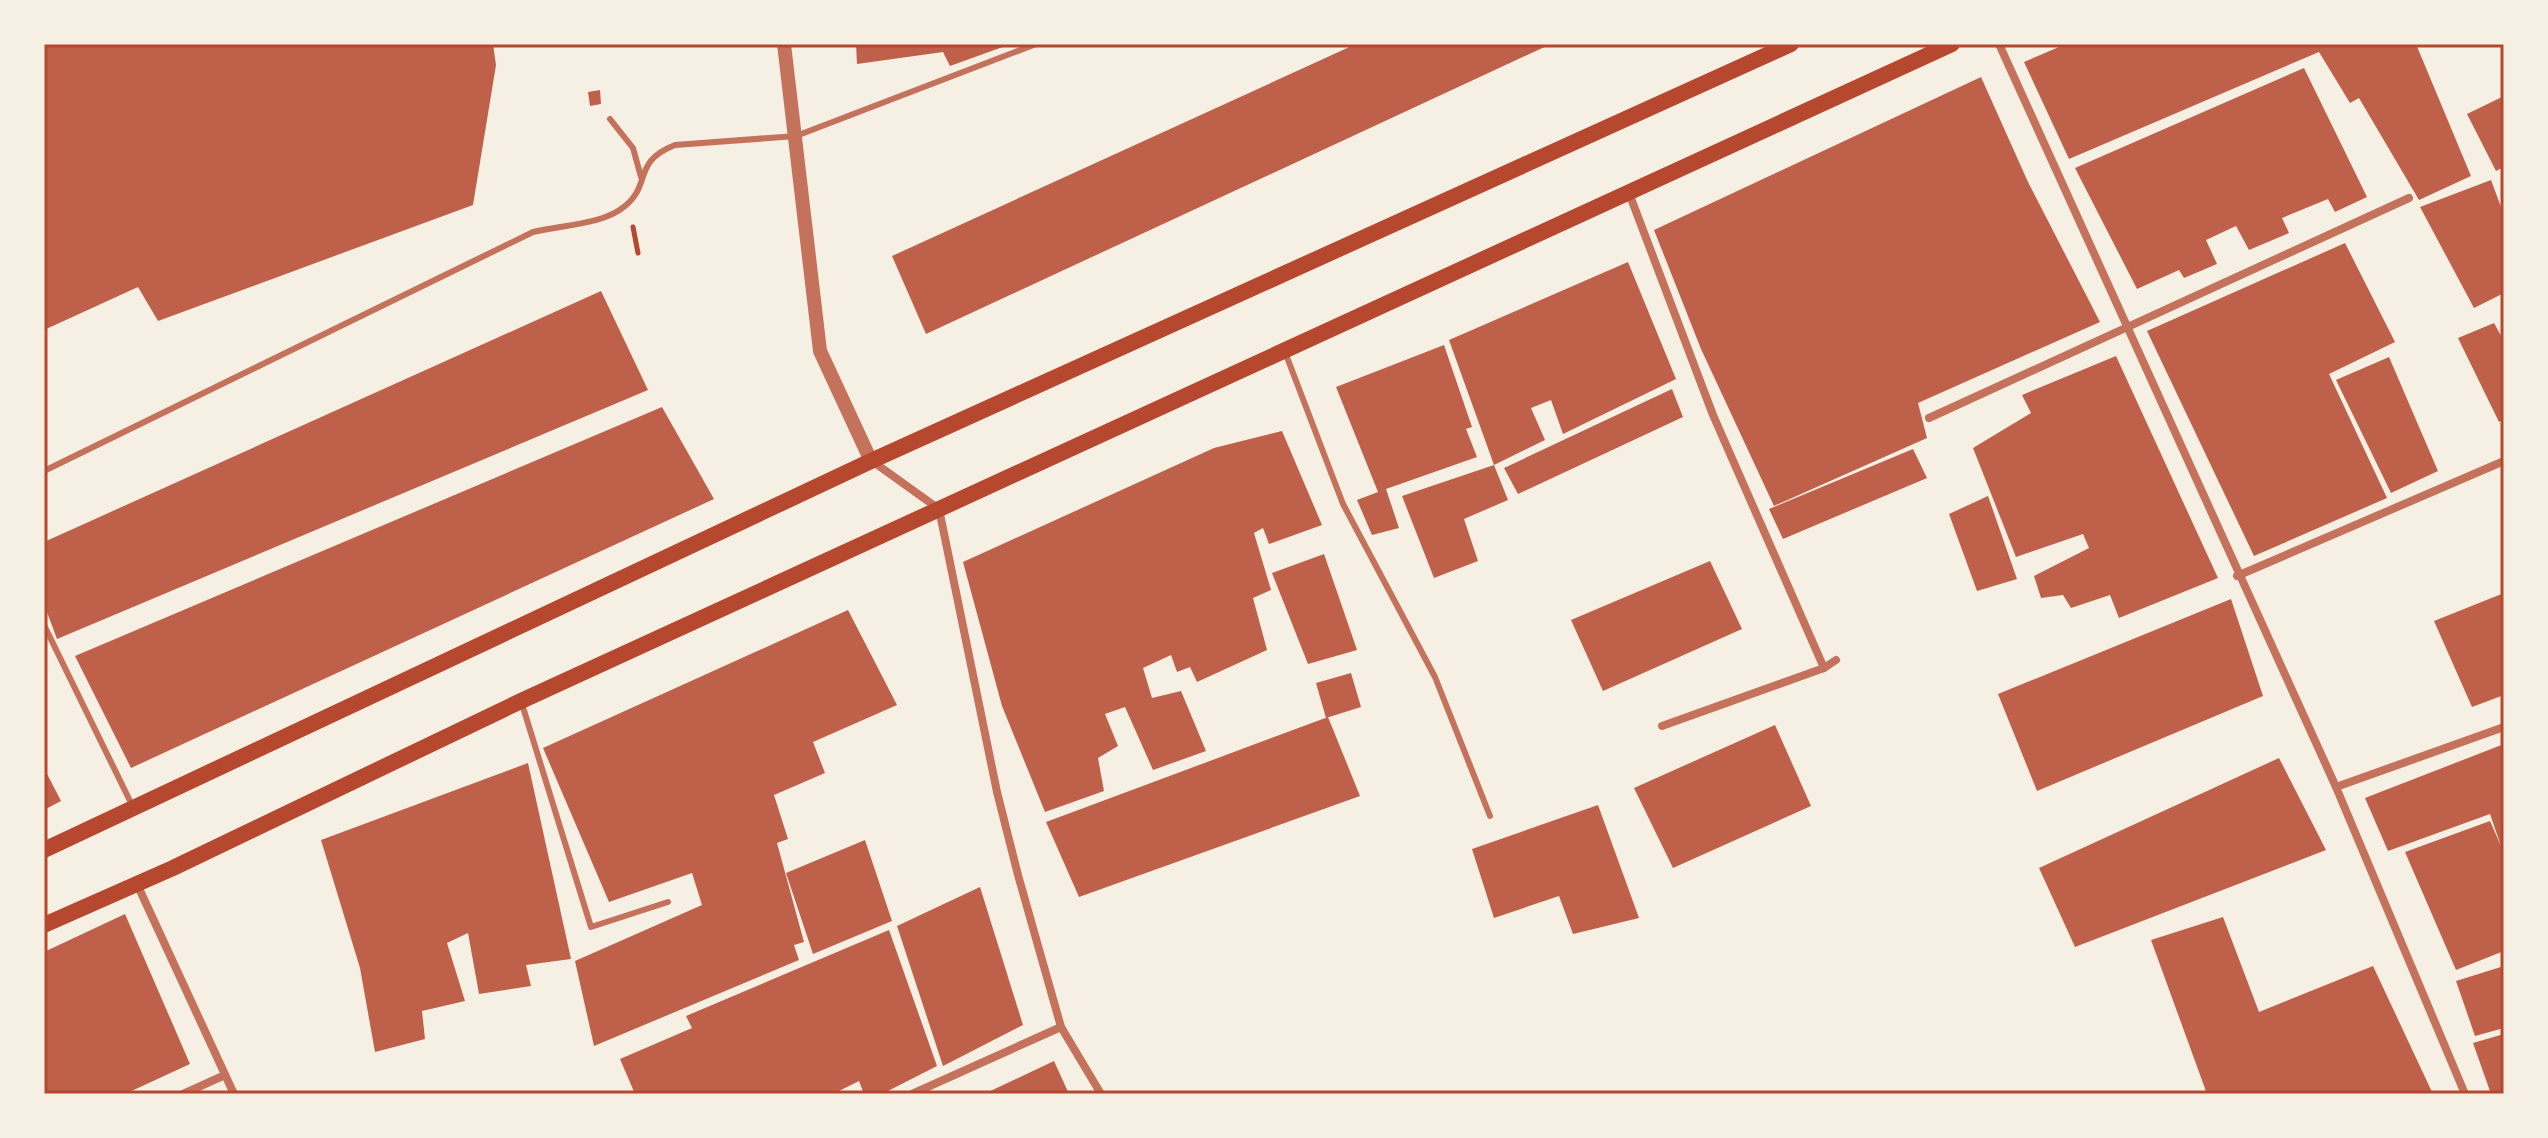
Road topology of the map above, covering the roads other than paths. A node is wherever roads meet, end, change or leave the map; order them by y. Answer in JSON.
{"nodes":[{"id":1,"x":784,"y":44,"type":"edge"},
{"id":2,"x":1036,"y":44,"type":"edge"},
{"id":3,"x":1791,"y":44,"type":"edge"},
{"id":4,"x":1952,"y":44,"type":"edge"},
{"id":5,"x":1999,"y":44,"type":"edge"},
{"id":6,"x":610,"y":119,"type":"dead end"},
{"id":7,"x":796,"y":136,"type":"junction"},
{"id":8,"x":641,"y":181,"type":"junction"},
{"id":9,"x":1629,"y":193,"type":"junction"},
{"id":10,"x":2409,"y":198,"type":"dead end"},
{"id":11,"x":2128,"y":326,"type":"junction"},
{"id":12,"x":1284,"y":350,"type":"junction"},
{"id":13,"x":1929,"y":418,"type":"dead end"},
{"id":14,"x":1720,"y":432,"type":"junction"},
{"id":15,"x":1710,"y":438,"type":"dead end"},
{"id":16,"x":871,"y":461,"type":"junction"},
{"id":17,"x":2504,"y":461,"type":"edge"},
{"id":18,"x":44,"y":471,"type":"edge"},
{"id":19,"x":939,"y":509,"type":"junction"},
{"id":20,"x":2237,"y":576,"type":"junction"},
{"id":21,"x":44,"y":625,"type":"edge"},
{"id":22,"x":1836,"y":660,"type":"dead end"},
{"id":23,"x":1824,"y":668,"type":"junction"},
{"id":24,"x":521,"y":701,"type":"junction"},
{"id":25,"x":1662,"y":726,"type":"dead end"},
{"id":26,"x":2504,"y":727,"type":"edge"},
{"id":27,"x":2336,"y":787,"type":"junction"},
{"id":28,"x":135,"y":810,"type":"junction"},
{"id":29,"x":1490,"y":816,"type":"dead end"},
{"id":30,"x":44,"y":850,"type":"edge"},
{"id":31,"x":137,"y":884,"type":"junction"},
{"id":32,"x":668,"y":902,"type":"dead end"},
{"id":33,"x":44,"y":925,"type":"edge"},
{"id":34,"x":1061,"y":1027,"type":"junction"},
{"id":35,"x":225,"y":1075,"type":"junction"},
{"id":36,"x":183,"y":1094,"type":"edge"},
{"id":37,"x":234,"y":1094,"type":"edge"},
{"id":38,"x":912,"y":1094,"type":"edge"},
{"id":39,"x":1101,"y":1094,"type":"edge"},
{"id":40,"x":2465,"y":1094,"type":"edge"}],
"edges":[{"from":1,"to":7,"type":"street"},
{"from":2,"to":7,"type":"lane"},
{"from":3,"to":16,"type":"main road"},
{"from":4,"to":9,"type":"main road"},
{"from":5,"to":11,"type":"street"},
{"from":6,"to":8,"type":"lane"},
{"from":7,"to":8,"type":"lane"},
{"from":7,"to":16,"type":"street"},
{"from":8,"to":18,"type":"lane"},
{"from":9,"to":12,"type":"main road"},
{"from":9,"to":14,"type":"street"},
{"from":10,"to":11,"type":"street"},
{"from":11,"to":13,"type":"street"},
{"from":11,"to":20,"type":"street"},
{"from":12,"to":19,"type":"main road"},
{"from":12,"to":29,"type":"lane"},
{"from":14,"to":15,"type":"street"},
{"from":14,"to":23,"type":"street"},
{"from":16,"to":19,"type":"street"},
{"from":16,"to":28,"type":"main road"},
{"from":17,"to":20,"type":"street"},
{"from":19,"to":24,"type":"main road"},
{"from":19,"to":34,"type":"street"},
{"from":20,"to":27,"type":"street"},
{"from":21,"to":28,"type":"lane"},
{"from":22,"to":23,"type":"street"},
{"from":23,"to":25,"type":"street"},
{"from":24,"to":31,"type":"main road"},
{"from":24,"to":32,"type":"lane"},
{"from":26,"to":27,"type":"street"},
{"from":27,"to":40,"type":"street"},
{"from":28,"to":30,"type":"main road"},
{"from":31,"to":33,"type":"main road"},
{"from":31,"to":35,"type":"street"},
{"from":34,"to":38,"type":"street"},
{"from":34,"to":39,"type":"street"},
{"from":35,"to":36,"type":"street"},
{"from":35,"to":37,"type":"street"}]}
